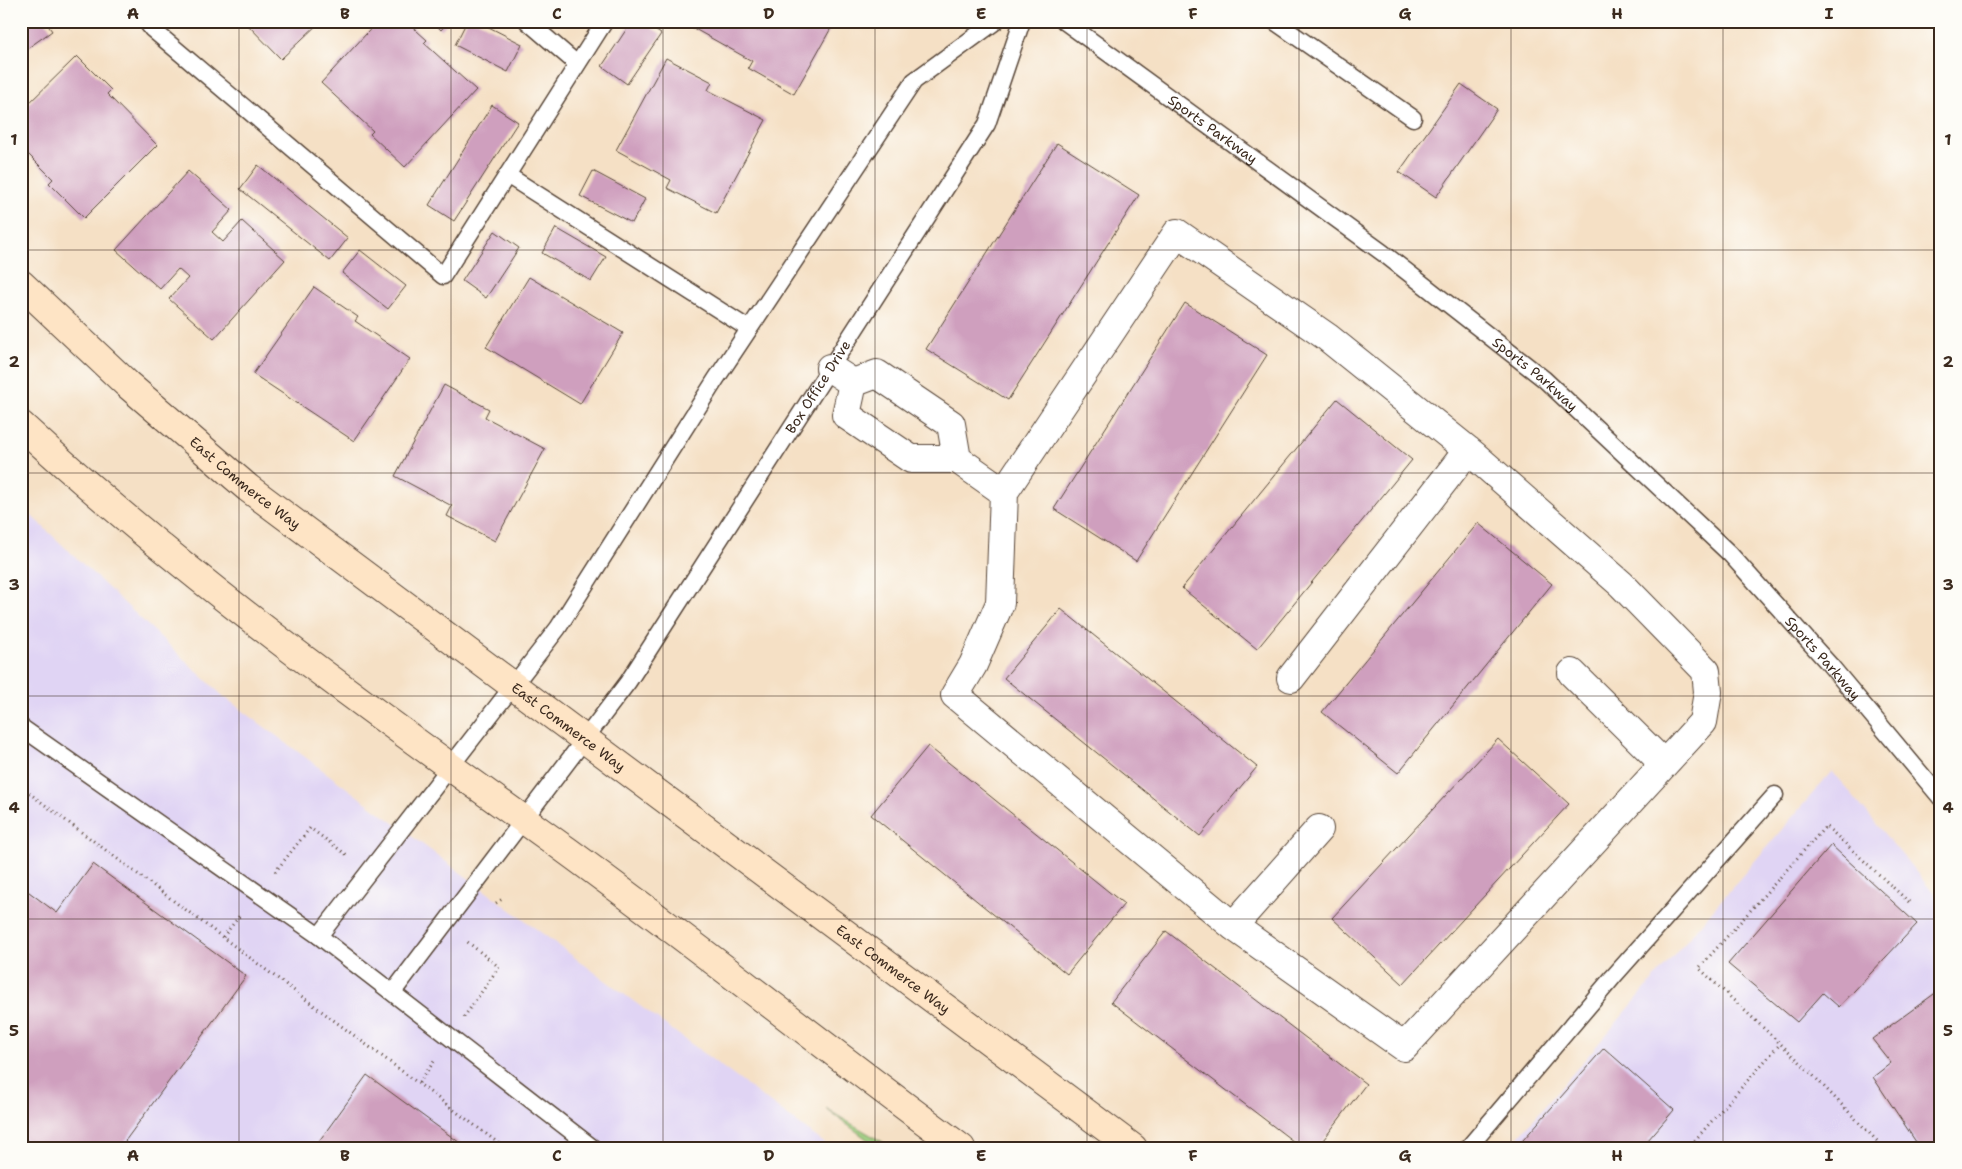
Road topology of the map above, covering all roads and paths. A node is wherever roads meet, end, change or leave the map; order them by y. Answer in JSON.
{"nodes":[{"id":1,"x":146,"y":21,"type":"edge"},
{"id":2,"x":527,"y":21,"type":"edge"},
{"id":3,"x":605,"y":21,"type":"edge"},
{"id":4,"x":996,"y":21,"type":"edge"},
{"id":5,"x":1022,"y":21,"type":"edge"},
{"id":6,"x":1064,"y":21,"type":"edge"},
{"id":7,"x":1274,"y":21,"type":"edge"},
{"id":8,"x":577,"y":64,"type":"junction"},
{"id":9,"x":1413,"y":118,"type":"dead end"},
{"id":10,"x":507,"y":175,"type":"junction"},
{"id":11,"x":21,"y":284,"type":"edge"},
{"id":12,"x":749,"y":329,"type":"junction"},
{"id":13,"x":830,"y":368,"type":"junction"},
{"id":14,"x":853,"y":383,"type":"junction"},
{"id":15,"x":21,"y":425,"type":"edge"},
{"id":16,"x":1468,"y":450,"type":"junction"},
{"id":17,"x":957,"y":459,"type":"junction"},
{"id":18,"x":1004,"y":492,"type":"junction"},
{"id":19,"x":1572,"y":673,"type":"dead end"},
{"id":20,"x":1291,"y":678,"type":"dead end"},
{"id":21,"x":514,"y":685,"type":"junction"},
{"id":22,"x":21,"y":727,"type":"edge"},
{"id":23,"x":585,"y":738,"type":"junction"},
{"id":24,"x":1664,"y":764,"type":"junction"},
{"id":25,"x":450,"y":768,"type":"junction"},
{"id":26,"x":21,"y":787,"type":"edge"},
{"id":27,"x":1775,"y":796,"type":"dead end"},
{"id":28,"x":1941,"y":798,"type":"edge"},
{"id":29,"x":523,"y":820,"type":"junction"},
{"id":30,"x":1319,"y":829,"type":"dead end"},
{"id":31,"x":352,"y":849,"type":"dead end"},
{"id":32,"x":258,"y":894,"type":"junction"},
{"id":33,"x":504,"y":898,"type":"dead end"},
{"id":34,"x":1909,"y":902,"type":"dead end"},
{"id":35,"x":491,"y":906,"type":"dead end"},
{"id":36,"x":1233,"y":926,"type":"junction"},
{"id":37,"x":469,"y":932,"type":"dead end"},
{"id":38,"x":319,"y":936,"type":"junction"},
{"id":39,"x":223,"y":937,"type":"junction"},
{"id":40,"x":393,"y":992,"type":"junction"},
{"id":41,"x":451,"y":1037,"type":"junction"},
{"id":42,"x":1780,"y":1044,"type":"junction"},
{"id":43,"x":419,"y":1083,"type":"junction"},
{"id":44,"x":505,"y":1148,"type":"edge"},
{"id":45,"x":593,"y":1148,"type":"edge"},
{"id":46,"x":961,"y":1148,"type":"edge"},
{"id":47,"x":1133,"y":1148,"type":"edge"},
{"id":48,"x":1468,"y":1148,"type":"edge"},
{"id":49,"x":1688,"y":1148,"type":"edge"},
{"id":50,"x":1884,"y":1148,"type":"edge"}],
"edges":[{"from":1,"to":10,"type":"lane"},
{"from":2,"to":8,"type":"lane"},
{"from":3,"to":8,"type":"lane"},
{"from":4,"to":12,"type":"lane"},
{"from":5,"to":13,"type":"lane","name":"Box Office Drive"},
{"from":6,"to":28,"type":"lane","name":"Sports Parkway"},
{"from":7,"to":9,"type":"lane"},
{"from":8,"to":10,"type":"lane"},
{"from":10,"to":12,"type":"lane"},
{"from":11,"to":21,"type":"main road","name":"East Commerce Way"},
{"from":12,"to":21,"type":"lane"},
{"from":13,"to":14,"type":"street"},
{"from":13,"to":23,"type":"lane","name":"Box Office Drive"},
{"from":14,"to":17,"type":"street"},
{"from":14,"to":17,"type":"street"},
{"from":15,"to":25,"type":"main road"},
{"from":16,"to":18,"type":"street"},
{"from":16,"to":20,"type":"street"},
{"from":16,"to":24,"type":"street"},
{"from":17,"to":18,"type":"street"},
{"from":18,"to":36,"type":"street"},
{"from":19,"to":24,"type":"street"},
{"from":21,"to":23,"type":"main road","name":"East Commerce Way"},
{"from":21,"to":25,"type":"lane"},
{"from":22,"to":32,"type":"lane"},
{"from":23,"to":29,"type":"lane","name":"Box Office Drive"},
{"from":23,"to":47,"type":"main road","name":"East Commerce Way"},
{"from":24,"to":36,"type":"street"},
{"from":25,"to":29,"type":"main road"},
{"from":25,"to":38,"type":"lane"},
{"from":26,"to":39,"type":"path"},
{"from":27,"to":48,"type":"lane"},
{"from":29,"to":40,"type":"lane","name":"Box Office Drive"},
{"from":29,"to":46,"type":"main road"},
{"from":30,"to":36,"type":"street"},
{"from":31,"to":32,"type":"path"},
{"from":32,"to":38,"type":"lane"},
{"from":32,"to":39,"type":"path"},
{"from":33,"to":35,"type":"path"},
{"from":34,"to":42,"type":"path"},
{"from":37,"to":41,"type":"path"},
{"from":38,"to":40,"type":"lane"},
{"from":39,"to":43,"type":"path"},
{"from":40,"to":41,"type":"lane"},
{"from":41,"to":43,"type":"path"},
{"from":41,"to":45,"type":"lane"},
{"from":42,"to":49,"type":"path"},
{"from":42,"to":50,"type":"path"},
{"from":43,"to":44,"type":"path"}]}
